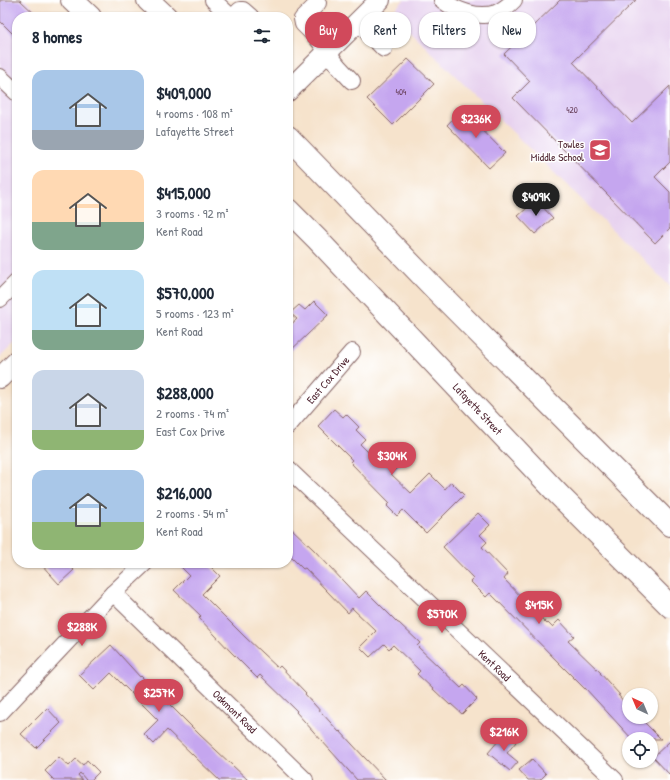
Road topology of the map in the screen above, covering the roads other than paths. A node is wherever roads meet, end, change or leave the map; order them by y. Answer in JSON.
{"nodes":[{"id":1,"x":72,"y":0,"type":"edge"},
{"id":2,"x":148,"y":0,"type":"edge"},
{"id":3,"x":213,"y":0,"type":"edge"},
{"id":4,"x":380,"y":0,"type":"edge"},
{"id":5,"x":442,"y":0,"type":"edge"},
{"id":6,"x":514,"y":0,"type":"edge"},
{"id":7,"x":318,"y":3,"type":"dead end"},
{"id":8,"x":465,"y":5,"type":"edge"},
{"id":9,"x":85,"y":12,"type":"edge"},
{"id":10,"x":161,"y":12,"type":"edge"},
{"id":11,"x":226,"y":12,"type":"edge"},
{"id":12,"x":358,"y":22,"type":"junction"},
{"id":13,"x":384,"y":50,"type":"dead end"},
{"id":14,"x":327,"y":52,"type":"junction"},
{"id":15,"x":0,"y":77,"type":"edge"},
{"id":16,"x":352,"y":81,"type":"dead end"},
{"id":17,"x":293,"y":86,"type":"edge"},
{"id":18,"x":12,"y":88,"type":"edge"},
{"id":19,"x":293,"y":143,"type":"edge"},
{"id":20,"x":293,"y":215,"type":"edge"},
{"id":21,"x":12,"y":287,"type":"edge"},
{"id":22,"x":0,"y":299,"type":"edge"},
{"id":23,"x":352,"y":352,"type":"dead end"},
{"id":24,"x":12,"y":366,"type":"edge"},
{"id":25,"x":0,"y":378,"type":"edge"},
{"id":26,"x":293,"y":420,"type":"edge"},
{"id":27,"x":293,"y":474,"type":"edge"},
{"id":28,"x":670,"y":525,"type":"edge"},
{"id":29,"x":140,"y":568,"type":"edge"},
{"id":30,"x":113,"y":593,"type":"junction"},
{"id":31,"x":670,"y":606,"type":"edge"},
{"id":32,"x":0,"y":713,"type":"edge"},
{"id":33,"x":305,"y":780,"type":"edge"},
{"id":34,"x":615,"y":780,"type":"edge"}],
"edges":[{"from":1,"to":9,"type":"highway"},
{"from":2,"to":10,"type":"highway"},
{"from":3,"to":11,"type":"street"},
{"from":4,"to":12,"type":"main road"},
{"from":5,"to":8,"type":"street"},
{"from":6,"to":8,"type":"street"},
{"from":7,"to":14,"type":"street"},
{"from":12,"to":13,"type":"street"},
{"from":12,"to":14,"type":"main road"},
{"from":14,"to":16,"type":"street"},
{"from":14,"to":17,"type":"main road"},
{"from":15,"to":18,"type":"street"},
{"from":19,"to":28,"type":"highway"},
{"from":20,"to":31,"type":"highway","name":"Lafayette Street"},
{"from":21,"to":22,"type":"street"},
{"from":23,"to":26,"type":"street","name":"East Cox Drive"},
{"from":24,"to":25,"type":"main road"},
{"from":27,"to":34,"type":"street","name":"Kent Road"},
{"from":29,"to":30,"type":"street"},
{"from":30,"to":32,"type":"street"},
{"from":30,"to":33,"type":"street","name":"Oakmont Road"}]}
